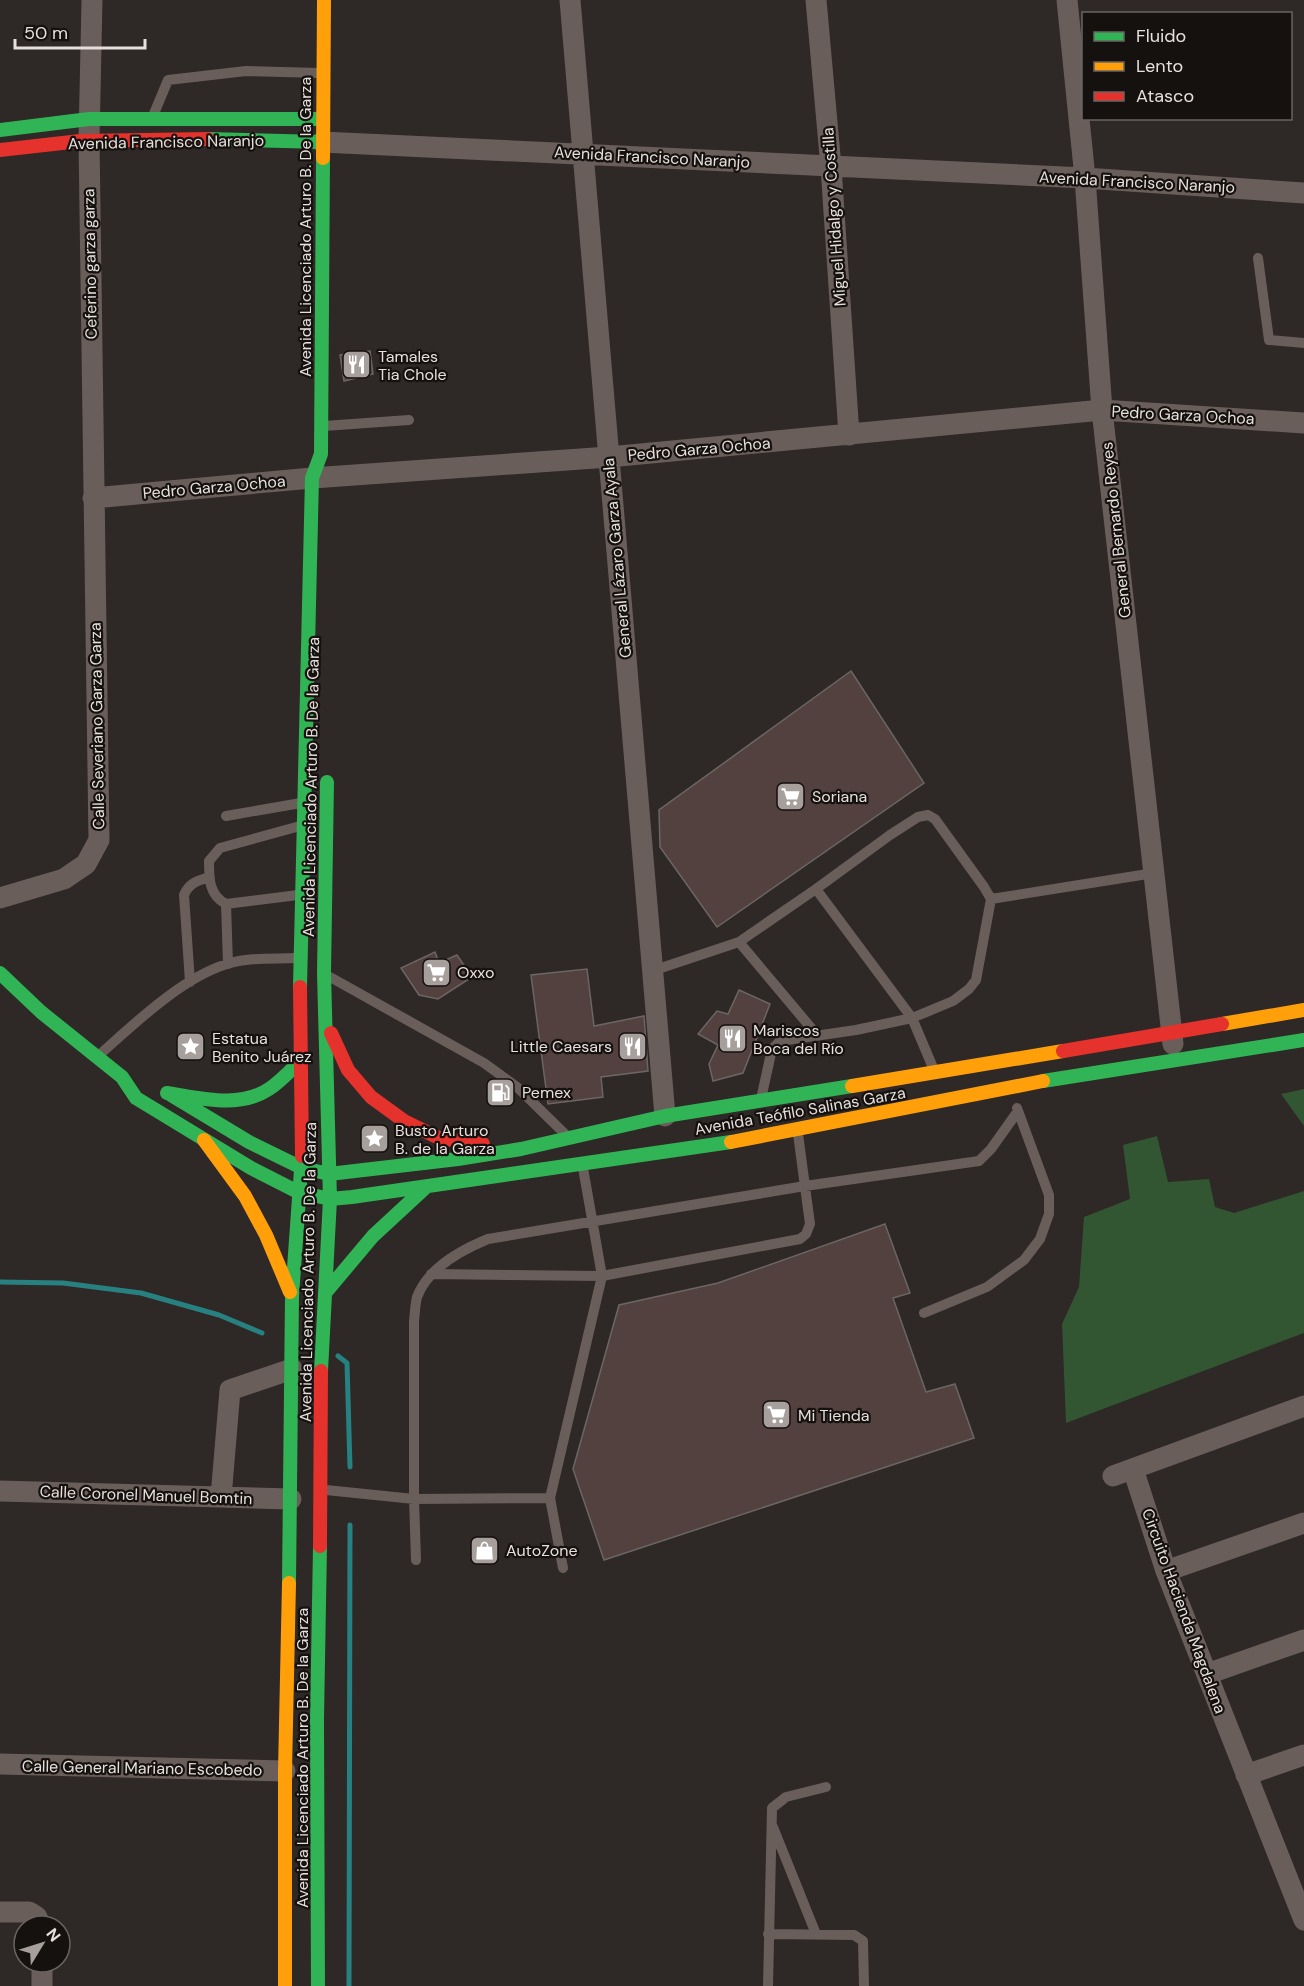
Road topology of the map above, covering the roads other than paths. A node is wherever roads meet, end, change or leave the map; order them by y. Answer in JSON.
{"nodes":[{"id":1,"x":92,"y":0,"type":"edge"},
{"id":2,"x":324,"y":0,"type":"edge"},
{"id":3,"x":570,"y":0,"type":"edge"},
{"id":4,"x":816,"y":0,"type":"edge"},
{"id":5,"x":1067,"y":0,"type":"edge"},
{"id":6,"x":322,"y":73,"type":"junction"},
{"id":7,"x":151,"y":119,"type":"junction"},
{"id":8,"x":322,"y":119,"type":"junction"},
{"id":9,"x":0,"y":130,"type":"edge"},
{"id":10,"x":89,"y":130,"type":"junction"},
{"id":11,"x":322,"y":142,"type":"junction"},
{"id":12,"x":0,"y":150,"type":"edge"},
{"id":13,"x":582,"y":153,"type":"junction"},
{"id":14,"x":831,"y":167,"type":"junction"},
{"id":15,"x":1085,"y":178,"type":"junction"},
{"id":16,"x":1304,"y":192,"type":"edge"},
{"id":17,"x":1258,"y":258,"type":"dead end"},
{"id":18,"x":1304,"y":343,"type":"edge"},
{"id":19,"x":1102,"y":410,"type":"junction"},
{"id":20,"x":409,"y":420,"type":"dead end"},
{"id":21,"x":1304,"y":423,"type":"edge"},
{"id":22,"x":321,"y":427,"type":"junction"},
{"id":23,"x":849,"y":435,"type":"junction"},
{"id":24,"x":609,"y":458,"type":"junction"},
{"id":25,"x":325,"y":482,"type":"junction"},
{"id":26,"x":93,"y":498,"type":"junction"},
{"id":27,"x":94,"y":527,"type":"joint"},
{"id":28,"x":328,"y":773,"type":"dead end"},
{"id":29,"x":304,"y":803,"type":"junction"},
{"id":30,"x":226,"y":816,"type":"dead end"},
{"id":31,"x":304,"y":825,"type":"junction"},
{"id":32,"x":1154,"y":873,"type":"junction"},
{"id":33,"x":209,"y":877,"type":"junction"},
{"id":34,"x":816,"y":889,"type":"junction"},
{"id":35,"x":301,"y":894,"type":"junction"},
{"id":36,"x":0,"y":898,"type":"edge"},
{"id":37,"x":991,"y":899,"type":"junction"},
{"id":38,"x":226,"y":904,"type":"junction"},
{"id":39,"x":739,"y":942,"type":"junction"},
{"id":40,"x":301,"y":958,"type":"junction"},
{"id":41,"x":228,"y":964,"type":"junction"},
{"id":42,"x":652,"y":971,"type":"junction"},
{"id":43,"x":0,"y":973,"type":"edge"},
{"id":44,"x":324,"y":973,"type":"junction"},
{"id":45,"x":190,"y":982,"type":"junction"},
{"id":46,"x":1304,"y":1010,"type":"edge"},
{"id":47,"x":912,"y":1018,"type":"junction"},
{"id":48,"x":326,"y":1022,"type":"junction"},
{"id":49,"x":1172,"y":1032,"type":"junction"},
{"id":50,"x":817,"y":1035,"type":"junction"},
{"id":51,"x":1304,"y":1040,"type":"edge"},
{"id":52,"x":97,"y":1058,"type":"junction"},
{"id":53,"x":1175,"y":1059,"type":"junction"},
{"id":54,"x":301,"y":1060,"type":"junction"},
{"id":55,"x":935,"y":1072,"type":"junction"},
{"id":56,"x":122,"y":1077,"type":"junction"},
{"id":57,"x":138,"y":1080,"type":"dead end"},
{"id":58,"x":1009,"y":1088,"type":"junction"},
{"id":59,"x":760,"y":1102,"type":"junction"},
{"id":60,"x":1018,"y":1111,"type":"junction"},
{"id":61,"x":665,"y":1116,"type":"junction"},
{"id":62,"x":739,"y":1123,"type":"junction"},
{"id":63,"x":797,"y":1130,"type":"junction"},
{"id":64,"x":568,"y":1138,"type":"junction"},
{"id":65,"x":204,"y":1140,"type":"junction"},
{"id":66,"x":521,"y":1149,"type":"junction"},
{"id":67,"x":582,"y":1165,"type":"junction"},
{"id":68,"x":302,"y":1168,"type":"junction"},
{"id":69,"x":329,"y":1174,"type":"junction"},
{"id":70,"x":805,"y":1186,"type":"junction"},
{"id":71,"x":426,"y":1187,"type":"junction"},
{"id":72,"x":300,"y":1192,"type":"junction"},
{"id":73,"x":330,"y":1199,"type":"junction"},
{"id":74,"x":592,"y":1221,"type":"junction"},
{"id":75,"x":431,"y":1274,"type":"junction"},
{"id":76,"x":602,"y":1276,"type":"junction"},
{"id":77,"x":326,"y":1292,"type":"junction"},
{"id":78,"x":291,"y":1296,"type":"junction"},
{"id":79,"x":924,"y":1313,"type":"dead end"},
{"id":80,"x":292,"y":1369,"type":"junction"},
{"id":81,"x":1304,"y":1407,"type":"edge"},
{"id":82,"x":292,"y":1432,"type":"junction"},
{"id":83,"x":1133,"y":1469,"type":"junction"},
{"id":84,"x":1113,"y":1476,"type":"dead end"},
{"id":85,"x":321,"y":1490,"type":"junction"},
{"id":86,"x":0,"y":1491,"type":"edge"},
{"id":87,"x":221,"y":1497,"type":"junction"},
{"id":88,"x":550,"y":1498,"type":"junction"},
{"id":89,"x":414,"y":1499,"type":"junction"},
{"id":90,"x":301,"y":1506,"type":"junction"},
{"id":91,"x":1304,"y":1523,"type":"edge"},
{"id":92,"x":289,"y":1532,"type":"junction"},
{"id":93,"x":417,"y":1560,"type":"dead end"},
{"id":94,"x":563,"y":1568,"type":"dead end"},
{"id":95,"x":1166,"y":1571,"type":"junction"},
{"id":96,"x":1304,"y":1640,"type":"edge"},
{"id":97,"x":1207,"y":1674,"type":"junction"},
{"id":98,"x":317,"y":1719,"type":"junction"},
{"id":99,"x":1304,"y":1755,"type":"edge"},
{"id":100,"x":0,"y":1764,"type":"edge"},
{"id":101,"x":1246,"y":1775,"type":"junction"},
{"id":102,"x":296,"y":1785,"type":"junction"},
{"id":103,"x":826,"y":1787,"type":"dead end"},
{"id":104,"x":317,"y":1812,"type":"junction"},
{"id":105,"x":771,"y":1821,"type":"junction"},
{"id":106,"x":1296,"y":1875,"type":"edge"},
{"id":107,"x":0,"y":1912,"type":"edge"},
{"id":108,"x":32,"y":1914,"type":"edge"},
{"id":109,"x":1304,"y":1920,"type":"edge"},
{"id":110,"x":768,"y":1934,"type":"junction"},
{"id":111,"x":816,"y":1934,"type":"junction"},
{"id":112,"x":285,"y":1986,"type":"edge"},
{"id":113,"x":318,"y":1986,"type":"edge"},
{"id":114,"x":768,"y":1986,"type":"edge"},
{"id":115,"x":864,"y":1986,"type":"edge"}],
"edges":[{"from":1,"to":10,"type":"street","name":"Ceferino garza garza"},
{"from":2,"to":6,"type":"main road","name":"Avenida Licenciado Arturo B. De la Garza"},
{"from":3,"to":13,"type":"street","name":"General Lázaro Garza Ayala"},
{"from":4,"to":14,"type":"street","name":"Miguel Hidalgo y Costilla"},
{"from":5,"to":15,"type":"street","name":"General Bernardo Reyes"},
{"from":6,"to":7,"type":"lane"},
{"from":6,"to":8,"type":"main road","name":"Avenida Licenciado Arturo B. De la Garza"},
{"from":7,"to":8,"type":"main road","name":"Avenida Francisco Naranjo"},
{"from":7,"to":10,"type":"main road","name":"Avenida Francisco Naranjo"},
{"from":8,"to":11,"type":"main road","name":"Avenida Licenciado Arturo B. De la Garza"},
{"from":9,"to":10,"type":"main road","name":"Avenida Francisco Naranjo"},
{"from":10,"to":11,"type":"main road","name":"Avenida Francisco Naranjo"},
{"from":10,"to":12,"type":"main road","name":"Avenida Francisco Naranjo"},
{"from":10,"to":26,"type":"street","name":"Ceferino garza garza"},
{"from":11,"to":13,"type":"street","name":"Avenida Francisco Naranjo"},
{"from":11,"to":22,"type":"main road","name":"Avenida Licenciado Arturo B. De la Garza"},
{"from":13,"to":14,"type":"street","name":"Avenida Francisco Naranjo"},
{"from":13,"to":24,"type":"street","name":"General Lázaro Garza Ayala"},
{"from":14,"to":15,"type":"street","name":"Avenida Francisco Naranjo"},
{"from":14,"to":23,"type":"street","name":"Miguel Hidalgo y Costilla"},
{"from":15,"to":16,"type":"street","name":"Avenida Francisco Naranjo"},
{"from":15,"to":19,"type":"street","name":"General Bernardo Reyes"},
{"from":17,"to":18,"type":"lane"},
{"from":19,"to":21,"type":"street","name":"Pedro Garza Ochoa"},
{"from":19,"to":23,"type":"street","name":"Pedro Garza Ochoa"},
{"from":19,"to":32,"type":"street","name":"General Bernardo Reyes"},
{"from":20,"to":22,"type":"lane"},
{"from":22,"to":25,"type":"main road","name":"Avenida Licenciado Arturo B. De la Garza"},
{"from":23,"to":24,"type":"street","name":"Pedro Garza Ochoa"},
{"from":24,"to":25,"type":"street","name":"Pedro Garza Ochoa"},
{"from":24,"to":42,"type":"street","name":"General Lázaro Garza Ayala"},
{"from":25,"to":26,"type":"street","name":"Pedro Garza Ochoa"},
{"from":25,"to":29,"type":"main road","name":"Avenida Licenciado Arturo B. De la Garza"},
{"from":26,"to":27,"type":"street","name":"Ceferino garza garza"},
{"from":27,"to":36,"type":"street","name":"Calle Severiano Garza Garza"},
{"from":28,"to":44,"type":"main road","name":"Avenida Licenciado Arturo B. De la Garza"},
{"from":29,"to":30,"type":"lane"},
{"from":29,"to":31,"type":"main road","name":"Avenida Licenciado Arturo B. De la Garza"},
{"from":31,"to":33,"type":"lane"},
{"from":31,"to":35,"type":"main road","name":"Avenida Licenciado Arturo B. De la Garza"},
{"from":32,"to":37,"type":"lane"},
{"from":32,"to":49,"type":"street","name":"General Bernardo Reyes"},
{"from":33,"to":38,"type":"lane"},
{"from":33,"to":45,"type":"lane"},
{"from":34,"to":37,"type":"lane"},
{"from":34,"to":39,"type":"lane"},
{"from":34,"to":47,"type":"lane"},
{"from":35,"to":38,"type":"lane"},
{"from":35,"to":40,"type":"main road","name":"Avenida Licenciado Arturo B. De la Garza"},
{"from":37,"to":47,"type":"lane"},
{"from":38,"to":41,"type":"lane"},
{"from":39,"to":42,"type":"lane"},
{"from":39,"to":50,"type":"lane"},
{"from":40,"to":41,"type":"lane"},
{"from":40,"to":44,"type":"lane"},
{"from":40,"to":54,"type":"main road","name":"Avenida Licenciado Arturo B. De la Garza"},
{"from":41,"to":45,"type":"lane"},
{"from":42,"to":61,"type":"street","name":"General Lázaro Garza Ayala"},
{"from":43,"to":52,"type":"main road"},
{"from":44,"to":48,"type":"main road","name":"Avenida Licenciado Arturo B. De la Garza"},
{"from":44,"to":64,"type":"lane"},
{"from":45,"to":52,"type":"lane"},
{"from":46,"to":49,"type":"main road","name":"Avenida Teófilo Salinas Garza"},
{"from":47,"to":50,"type":"lane"},
{"from":47,"to":55,"type":"lane"},
{"from":48,"to":66,"type":"main road"},
{"from":48,"to":69,"type":"main road","name":"Avenida Licenciado Arturo B. De la Garza"},
{"from":49,"to":53,"type":"street","name":"General Bernardo Reyes"},
{"from":49,"to":55,"type":"main road","name":"Avenida Teófilo Salinas Garza"},
{"from":50,"to":59,"type":"lane"},
{"from":51,"to":53,"type":"main road","name":"Avenida Teófilo Salinas Garza"},
{"from":52,"to":56,"type":"main road"},
{"from":53,"to":58,"type":"main road","name":"Avenida Teófilo Salinas Garza"},
{"from":54,"to":68,"type":"main road","name":"Avenida Licenciado Arturo B. De la Garza"},
{"from":54,"to":68,"type":"main road","name":"Avenida Teófilo Salinas Garza"},
{"from":55,"to":59,"type":"main road","name":"Avenida Teófilo Salinas Garza"},
{"from":56,"to":57,"type":"main road"},
{"from":56,"to":65,"type":"main road","name":"Avenida Teófilo Salinas Garza"},
{"from":58,"to":60,"type":"lane"},
{"from":58,"to":63,"type":"main road","name":"Avenida Teófilo Salinas Garza"},
{"from":59,"to":62,"type":"main road","name":"Avenida Teófilo Salinas Garza"},
{"from":60,"to":70,"type":"lane"},
{"from":60,"to":79,"type":"lane"},
{"from":61,"to":62,"type":"main road","name":"Avenida Teófilo Salinas Garza"},
{"from":61,"to":64,"type":"main road","name":"Avenida Teófilo Salinas Garza"},
{"from":62,"to":63,"type":"main road","name":"Avenida Teófilo Salinas Garza"},
{"from":62,"to":67,"type":"main road","name":"Avenida Teófilo Salinas Garza"},
{"from":63,"to":70,"type":"lane"},
{"from":64,"to":66,"type":"main road","name":"Avenida Teófilo Salinas Garza"},
{"from":65,"to":72,"type":"main road","name":"Avenida Teófilo Salinas Garza"},
{"from":65,"to":78,"type":"main road"},
{"from":66,"to":69,"type":"main road","name":"Avenida Teófilo Salinas Garza"},
{"from":67,"to":71,"type":"main road","name":"Avenida Teófilo Salinas Garza"},
{"from":67,"to":74,"type":"lane"},
{"from":68,"to":69,"type":"main road","name":"Avenida Teófilo Salinas Garza"},
{"from":68,"to":72,"type":"main road","name":"Avenida Licenciado Arturo B. De la Garza"},
{"from":69,"to":73,"type":"main road","name":"Avenida Licenciado Arturo B. De la Garza"},
{"from":70,"to":74,"type":"lane"},
{"from":70,"to":76,"type":"lane"},
{"from":71,"to":73,"type":"main road","name":"Avenida Teófilo Salinas Garza"},
{"from":71,"to":77,"type":"main road"},
{"from":72,"to":73,"type":"main road","name":"Avenida Teófilo Salinas Garza"},
{"from":72,"to":78,"type":"main road","name":"Avenida Licenciado Arturo B. De la Garza"},
{"from":73,"to":77,"type":"main road","name":"Avenida Licenciado Arturo B. De la Garza"},
{"from":74,"to":75,"type":"lane"},
{"from":74,"to":76,"type":"lane"},
{"from":75,"to":76,"type":"lane"},
{"from":75,"to":89,"type":"lane"},
{"from":76,"to":88,"type":"lane"},
{"from":77,"to":85,"type":"main road","name":"Avenida Licenciado Arturo B. De la Garza"},
{"from":78,"to":80,"type":"main road","name":"Avenida Licenciado Arturo B. De la Garza"},
{"from":80,"to":82,"type":"main road","name":"Avenida Licenciado Arturo B. De la Garza"},
{"from":80,"to":87,"type":"street"},
{"from":81,"to":83,"type":"street"},
{"from":82,"to":85,"type":"main road"},
{"from":82,"to":90,"type":"main road","name":"Avenida Licenciado Arturo B. De la Garza"},
{"from":83,"to":84,"type":"street"},
{"from":83,"to":95,"type":"street","name":"Circuito Hacienda Magdalena"},
{"from":85,"to":89,"type":"lane"},
{"from":85,"to":90,"type":"main road"},
{"from":85,"to":98,"type":"main road","name":"Avenida Licenciado Arturo B. De la Garza"},
{"from":86,"to":87,"type":"street","name":"Calle Coronel Manuel Bomtin"},
{"from":87,"to":90,"type":"street","name":"Calle Coronel Manuel Bomtin"},
{"from":88,"to":89,"type":"lane"},
{"from":88,"to":94,"type":"lane"},
{"from":89,"to":93,"type":"lane"},
{"from":90,"to":92,"type":"main road","name":"Avenida Licenciado Arturo B. De la Garza"},
{"from":90,"to":92,"type":"main road"},
{"from":91,"to":95,"type":"street"},
{"from":92,"to":102,"type":"main road","name":"Avenida Licenciado Arturo B. De la Garza"},
{"from":95,"to":97,"type":"street","name":"Circuito Hacienda Magdalena"},
{"from":96,"to":97,"type":"street"},
{"from":97,"to":101,"type":"street","name":"Circuito Hacienda Magdalena"},
{"from":98,"to":102,"type":"main road"},
{"from":98,"to":104,"type":"main road","name":"Avenida Licenciado Arturo B. De la Garza"},
{"from":99,"to":101,"type":"street"},
{"from":100,"to":102,"type":"street","name":"Calle General Mariano Escobedo"},
{"from":101,"to":106,"type":"street","name":"Circuito Hacienda Magdalena"},
{"from":102,"to":104,"type":"main road"},
{"from":102,"to":112,"type":"main road","name":"Avenida Licenciado Arturo B. De la Garza"},
{"from":103,"to":105,"type":"lane"},
{"from":104,"to":113,"type":"main road","name":"Avenida Licenciado Arturo B. De la Garza"},
{"from":105,"to":110,"type":"lane"},
{"from":105,"to":111,"type":"lane"},
{"from":106,"to":109,"type":"street","name":"Circuito Hacienda Magdalena"},
{"from":107,"to":108,"type":"street"},
{"from":110,"to":111,"type":"lane"},
{"from":110,"to":114,"type":"lane"},
{"from":111,"to":115,"type":"lane"}]}
